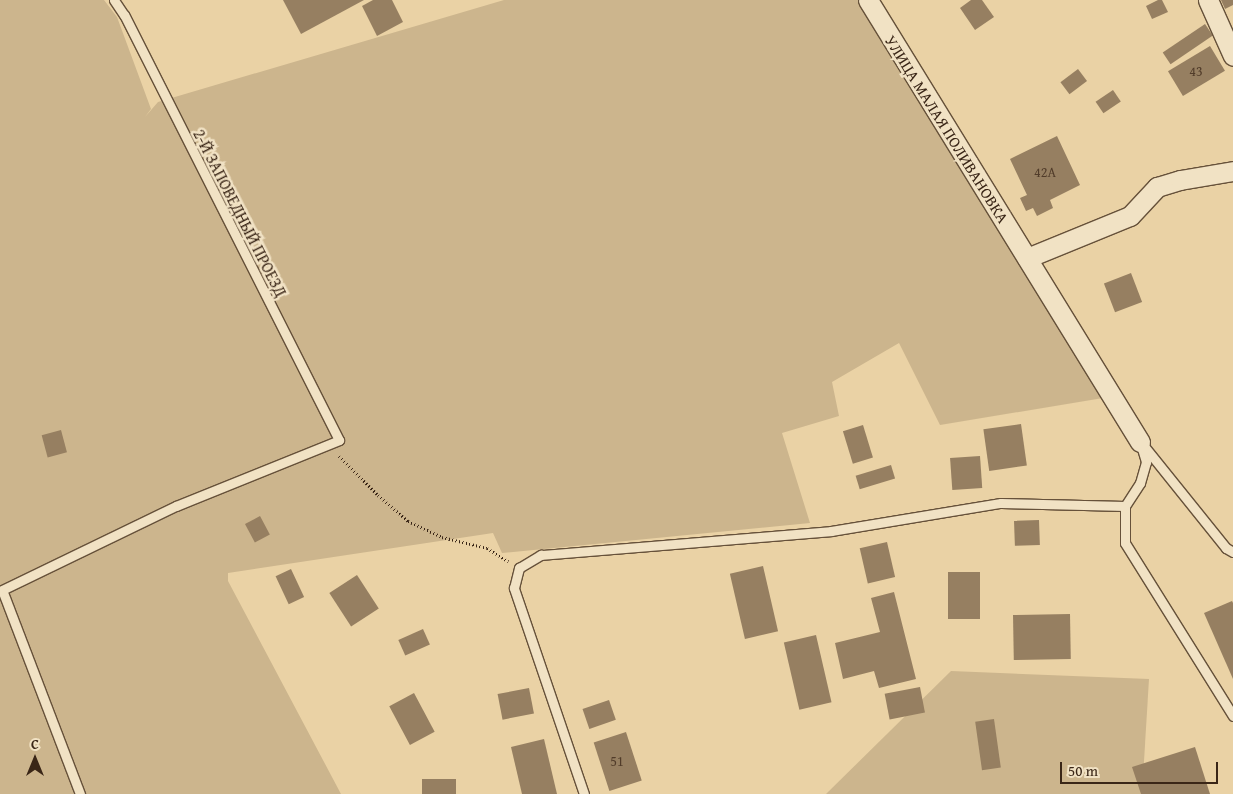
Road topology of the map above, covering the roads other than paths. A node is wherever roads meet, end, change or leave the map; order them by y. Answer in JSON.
{"nodes":[{"id":1,"x":114,"y":0,"type":"edge"},
{"id":2,"x":868,"y":0,"type":"edge"},
{"id":3,"x":1208,"y":0,"type":"edge"},
{"id":4,"x":1233,"y":56,"type":"edge"},
{"id":5,"x":1233,"y":171,"type":"edge"},
{"id":6,"x":1027,"y":258,"type":"junction"},
{"id":7,"x":1140,"y":442,"type":"junction"},
{"id":8,"x":1124,"y":506,"type":"junction"},
{"id":9,"x":1233,"y":552,"type":"edge"},
{"id":10,"x":1233,"y":716,"type":"edge"},
{"id":11,"x":80,"y":794,"type":"edge"},
{"id":12,"x":584,"y":794,"type":"edge"}],
"edges":[{"from":1,"to":11,"type":"lane","name":"2-Й ЗАПОВЕДНЫЙ ПРОЕЗД"},
{"from":2,"to":6,"type":"street","name":"УЛИЦА МАЛАЯ ПОЛИВАНОВКА"},
{"from":3,"to":4,"type":"street"},
{"from":5,"to":6,"type":"street"},
{"from":6,"to":7,"type":"street","name":"УЛИЦА МАЛАЯ ПОЛИВАНОВКА"},
{"from":7,"to":8,"type":"lane"},
{"from":7,"to":9,"type":"lane"},
{"from":8,"to":10,"type":"lane"},
{"from":8,"to":12,"type":"lane"}]}
